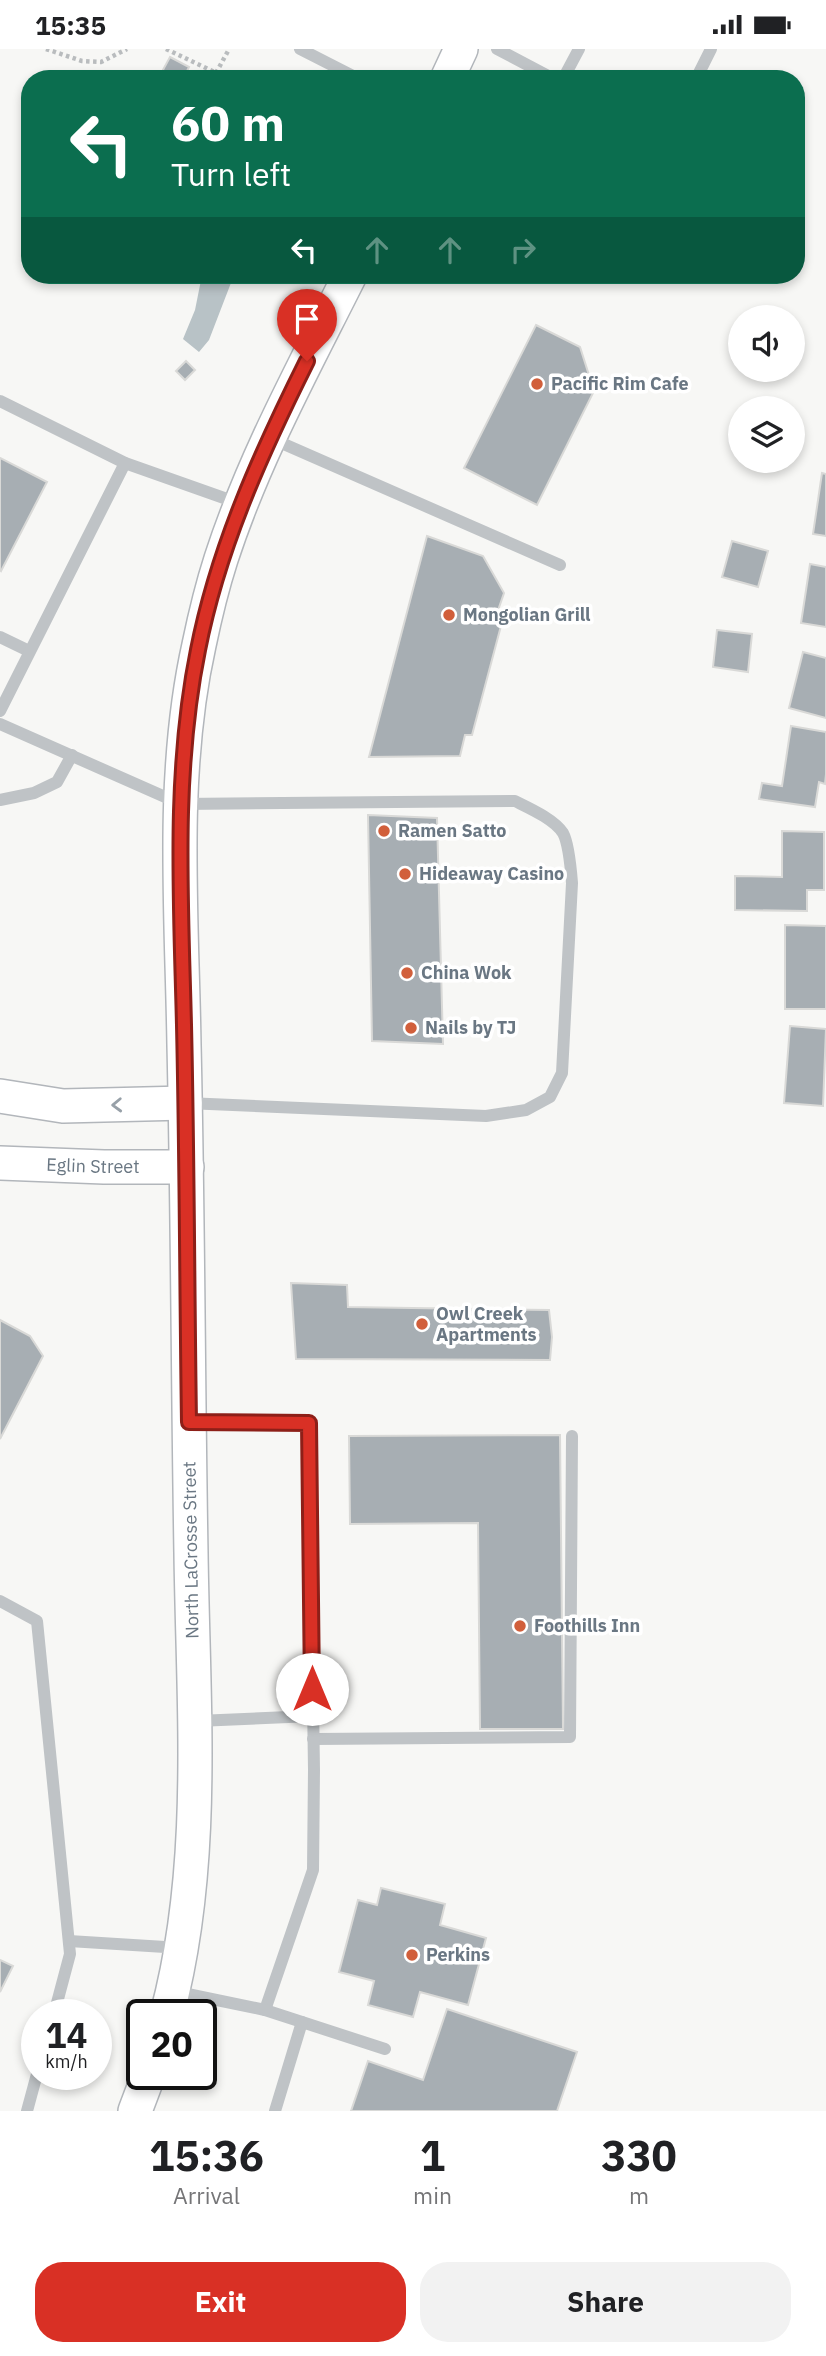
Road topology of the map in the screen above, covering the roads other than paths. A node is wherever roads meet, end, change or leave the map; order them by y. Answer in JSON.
{"nodes":[{"id":1,"x":300,"y":49,"type":"edge"},
{"id":2,"x":461,"y":49,"type":"edge"},
{"id":3,"x":497,"y":49,"type":"edge"},
{"id":4,"x":579,"y":49,"type":"edge"},
{"id":5,"x":712,"y":49,"type":"edge"},
{"id":6,"x":341,"y":70,"type":"edge"},
{"id":7,"x":451,"y":70,"type":"edge"},
{"id":8,"x":537,"y":70,"type":"edge"},
{"id":9,"x":568,"y":70,"type":"edge"},
{"id":10,"x":701,"y":70,"type":"edge"},
{"id":11,"x":345,"y":284,"type":"edge"},
{"id":12,"x":0,"y":401,"type":"edge"},
{"id":13,"x":270,"y":438,"type":"junction"},
{"id":14,"x":125,"y":463,"type":"junction"},
{"id":15,"x":242,"y":504,"type":"junction"},
{"id":16,"x":560,"y":565,"type":"dead end"},
{"id":17,"x":0,"y":637,"type":"edge"},
{"id":18,"x":30,"y":652,"type":"junction"},
{"id":19,"x":0,"y":711,"type":"edge"},
{"id":20,"x":0,"y":724,"type":"edge"},
{"id":21,"x":72,"y":755,"type":"junction"},
{"id":22,"x":0,"y":800,"type":"edge"},
{"id":23,"x":181,"y":804,"type":"junction"},
{"id":24,"x":0,"y":1096,"type":"edge"},
{"id":25,"x":185,"y":1103,"type":"junction"},
{"id":26,"x":0,"y":1163,"type":"edge"},
{"id":27,"x":187,"y":1167,"type":"junction"},
{"id":28,"x":189,"y":1422,"type":"junction"},
{"id":29,"x":572,"y":1436,"type":"dead end"},
{"id":30,"x":0,"y":1601,"type":"edge"},
{"id":31,"x":312,"y":1716,"type":"junction"},
{"id":32,"x":193,"y":1721,"type":"junction"},
{"id":33,"x":313,"y":1739,"type":"junction"},
{"id":34,"x":69,"y":1941,"type":"junction"},
{"id":35,"x":183,"y":1948,"type":"junction"},
{"id":36,"x":58,"y":1999,"type":"edge"},
{"id":37,"x":171,"y":1999,"type":"edge"},
{"id":38,"x":217,"y":2006,"type":"edge"},
{"id":39,"x":265,"y":2010,"type":"junction"},
{"id":40,"x":302,"y":2022,"type":"junction"},
{"id":41,"x":385,"y":2049,"type":"dead end"},
{"id":42,"x":33,"y":2090,"type":"edge"},
{"id":43,"x":143,"y":2090,"type":"edge"},
{"id":44,"x":27,"y":2111,"type":"edge"},
{"id":45,"x":135,"y":2111,"type":"edge"},
{"id":46,"x":275,"y":2111,"type":"edge"}],
"edges":[{"from":1,"to":6,"type":"lane"},
{"from":2,"to":7,"type":"main road"},
{"from":3,"to":8,"type":"lane"},
{"from":4,"to":9,"type":"lane"},
{"from":5,"to":10,"type":"lane"},
{"from":11,"to":13,"type":"main road","name":"North LaCrosse Street"},
{"from":12,"to":14,"type":"lane"},
{"from":13,"to":15,"type":"main road","name":"North LaCrosse Street"},
{"from":13,"to":16,"type":"lane"},
{"from":14,"to":15,"type":"lane"},
{"from":14,"to":18,"type":"lane"},
{"from":15,"to":23,"type":"main road","name":"North LaCrosse Street"},
{"from":17,"to":18,"type":"lane"},
{"from":18,"to":19,"type":"lane"},
{"from":20,"to":21,"type":"lane"},
{"from":21,"to":22,"type":"lane"},
{"from":21,"to":23,"type":"lane"},
{"from":23,"to":25,"type":"main road","name":"North LaCrosse Street"},
{"from":23,"to":25,"type":"lane"},
{"from":25,"to":24,"type":"main road","one_way":true},
{"from":25,"to":27,"type":"main road","name":"North LaCrosse Street"},
{"from":26,"to":27,"type":"main road","name":"Eglin Street"},
{"from":27,"to":28,"type":"main road","name":"North LaCrosse Street"},
{"from":28,"to":31,"type":"lane"},
{"from":28,"to":32,"type":"main road","name":"North LaCrosse Street"},
{"from":29,"to":33,"type":"lane"},
{"from":30,"to":34,"type":"lane"},
{"from":31,"to":32,"type":"lane"},
{"from":31,"to":33,"type":"lane"},
{"from":32,"to":35,"type":"main road","name":"North LaCrosse Street"},
{"from":33,"to":39,"type":"lane"},
{"from":34,"to":35,"type":"lane"},
{"from":34,"to":36,"type":"lane"},
{"from":35,"to":37,"type":"main road","name":"North LaCrosse Street"},
{"from":38,"to":39,"type":"lane"},
{"from":39,"to":40,"type":"lane"},
{"from":40,"to":41,"type":"lane"},
{"from":40,"to":46,"type":"lane"},
{"from":42,"to":44,"type":"lane"},
{"from":43,"to":45,"type":"main road"}]}
